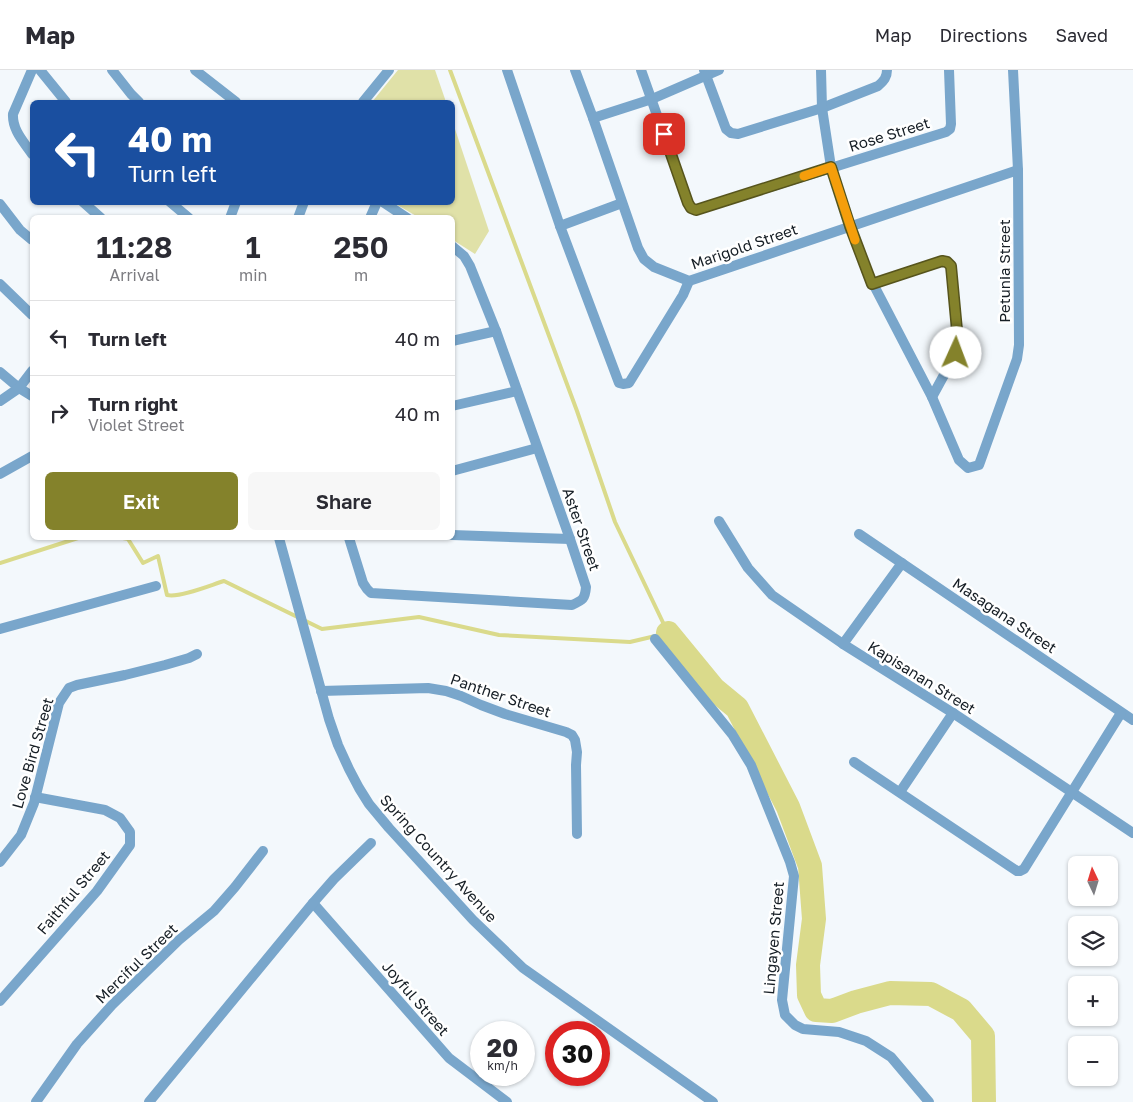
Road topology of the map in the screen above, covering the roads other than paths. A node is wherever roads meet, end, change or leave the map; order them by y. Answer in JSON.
{"nodes":[{"id":1,"x":32,"y":70,"type":"edge"},
{"id":2,"x":40,"y":70,"type":"edge"},
{"id":3,"x":112,"y":70,"type":"edge"},
{"id":4,"x":195,"y":70,"type":"edge"},
{"id":5,"x":389,"y":70,"type":"edge"},
{"id":6,"x":507,"y":70,"type":"edge"},
{"id":7,"x":574,"y":70,"type":"edge"},
{"id":8,"x":641,"y":70,"type":"edge"},
{"id":9,"x":718,"y":70,"type":"edge"},
{"id":10,"x":821,"y":70,"type":"edge"},
{"id":11,"x":887,"y":70,"type":"edge"},
{"id":12,"x":949,"y":70,"type":"edge"},
{"id":13,"x":1014,"y":70,"type":"edge"},
{"id":14,"x":705,"y":73,"type":"edge"},
{"id":15,"x":652,"y":99,"type":"junction"},
{"id":16,"x":64,"y":100,"type":"edge"},
{"id":17,"x":137,"y":100,"type":"edge"},
{"id":18,"x":233,"y":100,"type":"edge"},
{"id":19,"x":365,"y":100,"type":"edge"},
{"id":20,"x":822,"y":108,"type":"junction"},
{"id":21,"x":594,"y":118,"type":"junction"},
{"id":22,"x":30,"y":151,"type":"edge"},
{"id":23,"x":831,"y":167,"type":"junction"},
{"id":24,"x":1018,"y":170,"type":"junction"},
{"id":25,"x":622,"y":203,"type":"junction"},
{"id":26,"x":0,"y":204,"type":"edge"},
{"id":27,"x":86,"y":205,"type":"edge"},
{"id":28,"x":174,"y":205,"type":"edge"},
{"id":29,"x":388,"y":205,"type":"edge"},
{"id":30,"x":98,"y":215,"type":"edge"},
{"id":31,"x":185,"y":215,"type":"edge"},
{"id":32,"x":402,"y":215,"type":"edge"},
{"id":33,"x":560,"y":226,"type":"junction"},
{"id":34,"x":850,"y":226,"type":"junction"},
{"id":35,"x":30,"y":238,"type":"edge"},
{"id":36,"x":455,"y":248,"type":"edge"},
{"id":37,"x":689,"y":281,"type":"junction"},
{"id":38,"x":0,"y":284,"type":"edge"},
{"id":39,"x":872,"y":284,"type":"junction"},
{"id":40,"x":30,"y":313,"type":"edge"},
{"id":41,"x":496,"y":331,"type":"junction"},
{"id":42,"x":455,"y":340,"type":"edge"},
{"id":43,"x":0,"y":372,"type":"edge"},
{"id":44,"x":30,"y":374,"type":"edge"},
{"id":45,"x":19,"y":388,"type":"junction"},
{"id":46,"x":516,"y":391,"type":"junction"},
{"id":47,"x":30,"y":395,"type":"edge"},
{"id":48,"x":932,"y":397,"type":"junction"},
{"id":49,"x":0,"y":401,"type":"edge"},
{"id":50,"x":455,"y":405,"type":"edge"},
{"id":51,"x":537,"y":448,"type":"junction"},
{"id":52,"x":30,"y":457,"type":"edge"},
{"id":53,"x":455,"y":470,"type":"edge"},
{"id":54,"x":0,"y":474,"type":"edge"},
{"id":55,"x":720,"y":521,"type":"dead end"},
{"id":56,"x":859,"y":534,"type":"dead end"},
{"id":57,"x":455,"y":535,"type":"edge"},
{"id":58,"x":570,"y":539,"type":"junction"},
{"id":59,"x":280,"y":540,"type":"edge"},
{"id":60,"x":351,"y":540,"type":"edge"},
{"id":61,"x":902,"y":563,"type":"junction"},
{"id":62,"x":156,"y":586,"type":"dead end"},
{"id":63,"x":0,"y":629,"type":"edge"},
{"id":64,"x":655,"y":639,"type":"dead end"},
{"id":65,"x":843,"y":644,"type":"junction"},
{"id":66,"x":197,"y":654,"type":"dead end"},
{"id":67,"x":321,"y":691,"type":"junction"},
{"id":68,"x":953,"y":713,"type":"junction"},
{"id":69,"x":1121,"y":713,"type":"junction"},
{"id":70,"x":1133,"y":720,"type":"edge"},
{"id":71,"x":854,"y":762,"type":"dead end"},
{"id":72,"x":900,"y":792,"type":"junction"},
{"id":73,"x":1072,"y":792,"type":"junction"},
{"id":74,"x":35,"y":797,"type":"junction"},
{"id":75,"x":1133,"y":833,"type":"edge"},
{"id":76,"x":577,"y":834,"type":"dead end"},
{"id":77,"x":371,"y":843,"type":"dead end"},
{"id":78,"x":263,"y":851,"type":"dead end"},
{"id":79,"x":0,"y":862,"type":"edge"},
{"id":80,"x":313,"y":903,"type":"junction"},
{"id":81,"x":0,"y":1001,"type":"edge"},
{"id":82,"x":36,"y":1102,"type":"edge"},
{"id":83,"x":149,"y":1102,"type":"edge"},
{"id":84,"x":507,"y":1102,"type":"edge"},
{"id":85,"x":713,"y":1102,"type":"edge"},
{"id":86,"x":928,"y":1102,"type":"edge"}],
"edges":[{"from":1,"to":22,"type":"street"},
{"from":2,"to":16,"type":"street"},
{"from":3,"to":17,"type":"street"},
{"from":4,"to":18,"type":"street"},
{"from":5,"to":19,"type":"street"},
{"from":6,"to":33,"type":"street"},
{"from":7,"to":21,"type":"street","name":"Marigold Street"},
{"from":8,"to":15,"type":"street","name":"Rose Street"},
{"from":9,"to":14,"type":"street"},
{"from":10,"to":20,"type":"street"},
{"from":11,"to":20,"type":"street"},
{"from":12,"to":23,"type":"street","name":"Rose Street"},
{"from":13,"to":24,"type":"street","name":"Petunia Street"},
{"from":14,"to":15,"type":"street"},
{"from":14,"to":20,"type":"street"},
{"from":15,"to":21,"type":"street"},
{"from":15,"to":23,"type":"street","name":"Rose Street"},
{"from":20,"to":23,"type":"street"},
{"from":21,"to":25,"type":"street","name":"Marigold Street"},
{"from":23,"to":34,"type":"street"},
{"from":24,"to":34,"type":"street","name":"Marigold Street"},
{"from":24,"to":48,"type":"street","name":"Petunia Street"},
{"from":25,"to":33,"type":"street"},
{"from":25,"to":37,"type":"street","name":"Marigold Street"},
{"from":26,"to":35,"type":"street"},
{"from":27,"to":30,"type":"street"},
{"from":28,"to":31,"type":"street"},
{"from":29,"to":32,"type":"street"},
{"from":33,"to":37,"type":"street"},
{"from":34,"to":37,"type":"street","name":"Marigold Street"},
{"from":34,"to":39,"type":"street"},
{"from":36,"to":41,"type":"street","name":"Aster Street"},
{"from":38,"to":40,"type":"street"},
{"from":39,"to":48,"type":"street"},
{"from":39,"to":48,"type":"street"},
{"from":41,"to":42,"type":"street"},
{"from":41,"to":46,"type":"street","name":"Aster Street"},
{"from":43,"to":45,"type":"street"},
{"from":44,"to":45,"type":"street"},
{"from":45,"to":47,"type":"street"},
{"from":45,"to":49,"type":"street"},
{"from":46,"to":50,"type":"street"},
{"from":46,"to":51,"type":"street","name":"Aster Street"},
{"from":51,"to":53,"type":"street"},
{"from":51,"to":58,"type":"street","name":"Aster Street"},
{"from":52,"to":54,"type":"street"},
{"from":55,"to":65,"type":"street","name":"Kapisanan Street"},
{"from":56,"to":61,"type":"street","name":"Masagana Street"},
{"from":57,"to":58,"type":"street"},
{"from":58,"to":60,"type":"street","name":"Aster Street"},
{"from":59,"to":67,"type":"street","name":"Spring Country Avenue"},
{"from":61,"to":65,"type":"street"},
{"from":61,"to":69,"type":"street","name":"Masagana Street"},
{"from":62,"to":63,"type":"street"},
{"from":64,"to":86,"type":"street","name":"Lingayen Street"},
{"from":65,"to":68,"type":"street","name":"Kapisanan Street"},
{"from":66,"to":74,"type":"street","name":"Love Bird Street"},
{"from":67,"to":76,"type":"street","name":"Panther Street"},
{"from":67,"to":85,"type":"street","name":"Spring Country Avenue"},
{"from":68,"to":72,"type":"street"},
{"from":68,"to":73,"type":"street","name":"Kapisanan Street"},
{"from":69,"to":70,"type":"street","name":"Masagana Street"},
{"from":69,"to":73,"type":"street"},
{"from":71,"to":72,"type":"street"},
{"from":72,"to":73,"type":"street"},
{"from":73,"to":75,"type":"street","name":"Kapisanan Street"},
{"from":74,"to":79,"type":"street","name":"Love Bird Street"},
{"from":74,"to":81,"type":"street","name":"Faithful Street"},
{"from":77,"to":80,"type":"street"},
{"from":78,"to":82,"type":"street","name":"Merciful Street"},
{"from":80,"to":83,"type":"street"},
{"from":80,"to":84,"type":"street","name":"Joyful Street"}]}
